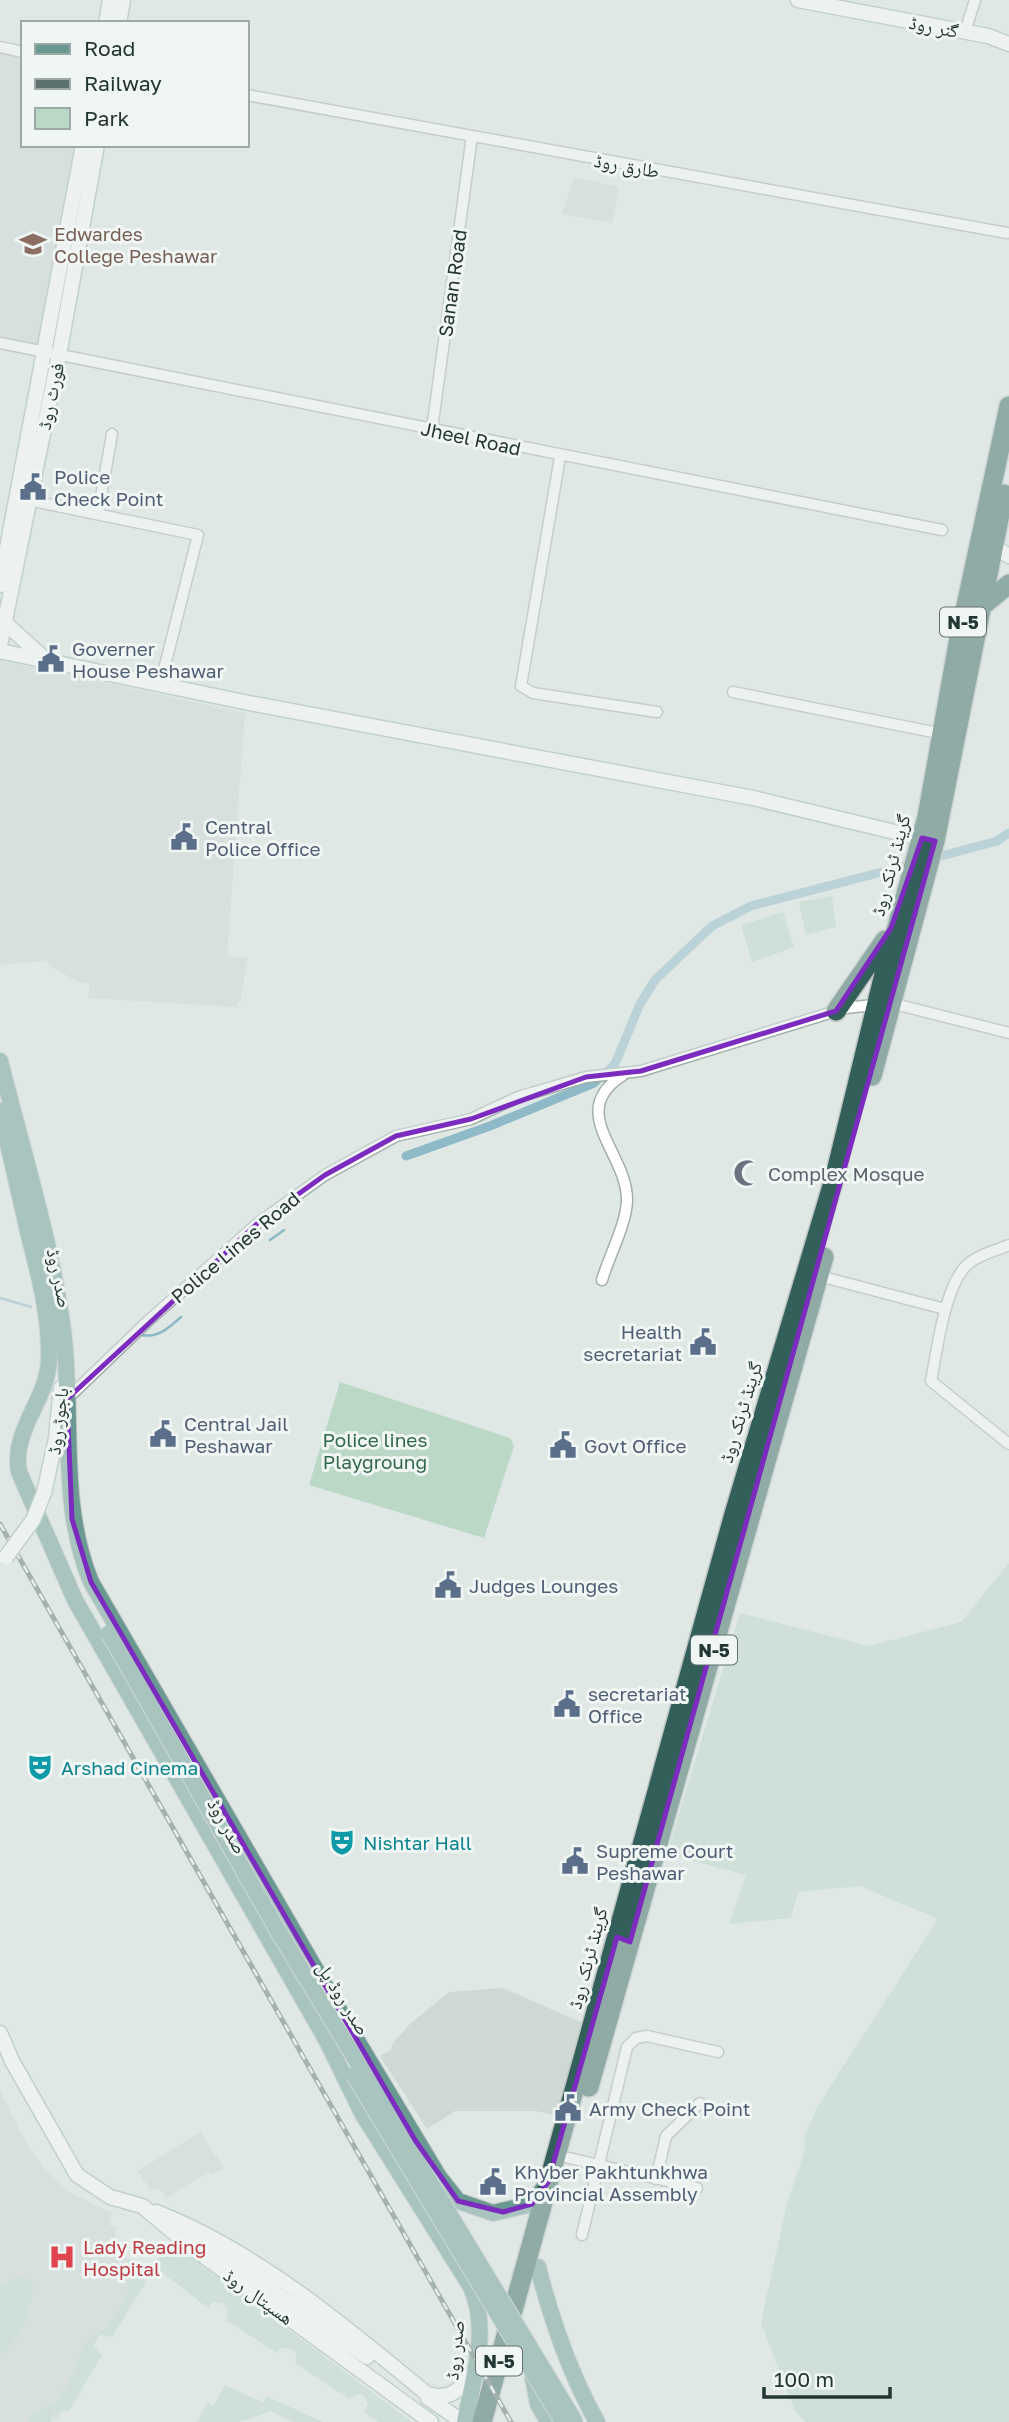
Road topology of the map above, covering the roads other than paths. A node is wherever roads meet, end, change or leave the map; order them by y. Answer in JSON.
{"nodes":[{"id":1,"x":110,"y":0,"type":"edge"},
{"id":2,"x":123,"y":0,"type":"edge"},
{"id":3,"x":798,"y":0,"type":"edge"},
{"id":4,"x":975,"y":0,"type":"edge"},
{"id":5,"x":106,"y":21,"type":"edge"},
{"id":6,"x":119,"y":21,"type":"edge"},
{"id":7,"x":965,"y":32,"type":"junction"},
{"id":8,"x":988,"y":36,"type":"junction"},
{"id":9,"x":1009,"y":36,"type":"edge"},
{"id":10,"x":1009,"y":44,"type":"edge"},
{"id":11,"x":0,"y":47,"type":"edge"},
{"id":12,"x":21,"y":52,"type":"edge"},
{"id":13,"x":248,"y":95,"type":"edge"},
{"id":14,"x":472,"y":136,"type":"junction"},
{"id":15,"x":83,"y":147,"type":"edge"},
{"id":16,"x":97,"y":147,"type":"edge"},
{"id":17,"x":1007,"y":233,"type":"dead end"},
{"id":18,"x":0,"y":343,"type":"edge"},
{"id":19,"x":53,"y":353,"type":"junction"},
{"id":20,"x":1009,"y":406,"type":"edge"},
{"id":21,"x":432,"y":429,"type":"junction"},
{"id":22,"x":113,"y":434,"type":"dead end"},
{"id":23,"x":560,"y":457,"type":"junction"},
{"id":24,"x":1008,"y":483,"type":"edge"},
{"id":25,"x":28,"y":500,"type":"junction"},
{"id":26,"x":98,"y":514,"type":"junction"},
{"id":27,"x":942,"y":530,"type":"dead end"},
{"id":28,"x":995,"y":543,"type":"edge"},
{"id":29,"x":1009,"y":584,"type":"edge"},
{"id":30,"x":0,"y":585,"type":"edge"},
{"id":31,"x":981,"y":607,"type":"junction"},
{"id":32,"x":4,"y":622,"type":"junction"},
{"id":33,"x":0,"y":650,"type":"edge"},
{"id":34,"x":49,"y":663,"type":"junction"},
{"id":35,"x":160,"y":685,"type":"junction"},
{"id":36,"x":733,"y":692,"type":"dead end"},
{"id":37,"x":657,"y":712,"type":"dead end"},
{"id":38,"x":943,"y":734,"type":"junction"},
{"id":39,"x":926,"y":846,"type":"junction"},
{"id":40,"x":918,"y":876,"type":"junction"},
{"id":41,"x":902,"y":905,"type":"junction"},
{"id":42,"x":884,"y":1003,"type":"junction"},
{"id":43,"x":836,"y":1011,"type":"junction"},
{"id":44,"x":1009,"y":1033,"type":"edge"},
{"id":45,"x":0,"y":1061,"type":"edge"},
{"id":46,"x":625,"y":1073,"type":"junction"},
{"id":47,"x":0,"y":1111,"type":"edge"},
{"id":48,"x":1009,"y":1245,"type":"edge"},
{"id":49,"x":819,"y":1276,"type":"junction"},
{"id":50,"x":602,"y":1280,"type":"dead end"},
{"id":51,"x":945,"y":1308,"type":"junction"},
{"id":52,"x":64,"y":1349,"type":"junction"},
{"id":53,"x":49,"y":1358,"type":"junction"},
{"id":54,"x":67,"y":1399,"type":"junction"},
{"id":55,"x":1009,"y":1444,"type":"edge"},
{"id":56,"x":44,"y":1493,"type":"junction"},
{"id":57,"x":3,"y":1561,"type":"edge"},
{"id":58,"x":94,"y":1587,"type":"junction"},
{"id":59,"x":623,"y":1940,"type":"junction"},
{"id":60,"x":0,"y":2033,"type":"edge"},
{"id":61,"x":327,"y":2041,"type":"junction"},
{"id":62,"x":718,"y":2052,"type":"dead end"},
{"id":63,"x":700,"y":2103,"type":"dead end"},
{"id":64,"x":569,"y":2158,"type":"junction"},
{"id":65,"x":597,"y":2165,"type":"junction"},
{"id":66,"x":656,"y":2179,"type":"junction"},
{"id":67,"x":548,"y":2182,"type":"junction"},
{"id":68,"x":697,"y":2188,"type":"dead end"},
{"id":69,"x":142,"y":2206,"type":"junction"},
{"id":70,"x":582,"y":2235,"type":"dead end"},
{"id":71,"x":538,"y":2267,"type":"junction"},
{"id":72,"x":509,"y":2323,"type":"junction"},
{"id":73,"x":480,"y":2339,"type":"junction"},
{"id":74,"x":532,"y":2372,"type":"junction"},
{"id":75,"x":474,"y":2373,"type":"junction"},
{"id":76,"x":553,"y":2381,"type":"junction"},
{"id":77,"x":431,"y":2422,"type":"edge"},
{"id":78,"x":464,"y":2422,"type":"edge"},
{"id":79,"x":482,"y":2422,"type":"edge"},
{"id":80,"x":495,"y":2422,"type":"edge"},
{"id":81,"x":548,"y":2422,"type":"edge"},
{"id":82,"x":563,"y":2422,"type":"edge"},
{"id":83,"x":575,"y":2422,"type":"edge"},
{"id":84,"x":589,"y":2422,"type":"edge"},
{"id":85,"x":597,"y":2422,"type":"edge"}],
"edges":[{"from":1,"to":5,"type":"street"},
{"from":2,"to":6,"type":"street"},
{"from":3,"to":7,"type":"street","name":"گنر روڈ"},
{"from":4,"to":7,"type":"street"},
{"from":7,"to":8,"type":"street","name":"گنر روڈ"},
{"from":8,"to":9,"type":"street"},
{"from":8,"to":10,"type":"street"},
{"from":11,"to":12,"type":"street"},
{"from":13,"to":14,"type":"street","name":"طارق روڈ"},
{"from":14,"to":17,"type":"street","name":"طارق روڈ"},
{"from":14,"to":21,"type":"street","name":"Sanan Road"},
{"from":15,"to":19,"type":"street","name":"فورٹ روڈ"},
{"from":16,"to":19,"type":"street","name":"فورٹ روڈ"},
{"from":18,"to":19,"type":"street","name":"Jheel Road"},
{"from":19,"to":21,"type":"street","name":"Jheel Road"},
{"from":19,"to":25,"type":"street","name":"فورٹ روڈ"},
{"from":19,"to":30,"type":"street","name":"فورٹ روڈ"},
{"from":20,"to":28,"type":"highway","name":"گرینڈ ٹرنک روڈ","number":"N-5"},
{"from":21,"to":23,"type":"street","name":"Jheel Road"},
{"from":22,"to":26,"type":"street"},
{"from":23,"to":27,"type":"street","name":"Jheel Road"},
{"from":23,"to":37,"type":"street"},
{"from":24,"to":28,"type":"highway","name":"گرینڈ ٹرنک روڈ","number":"N-5"},
{"from":25,"to":26,"type":"street"},
{"from":25,"to":32,"type":"street","name":"فورٹ روڈ"},
{"from":26,"to":35,"type":"street"},
{"from":28,"to":31,"type":"highway","name":"گرینڈ ٹرنک روڈ","number":"N-5"},
{"from":28,"to":38,"type":"highway","name":"گرینڈ ٹرنک روڈ","number":"N-5"},
{"from":29,"to":31,"type":"highway"},
{"from":31,"to":39,"type":"highway","name":"گرینڈ ٹرنک روڈ","number":"N-5"},
{"from":32,"to":33,"type":"street","name":"فورٹ روڈ"},
{"from":32,"to":34,"type":"street"},
{"from":33,"to":34,"type":"street"},
{"from":34,"to":35,"type":"street"},
{"from":35,"to":39,"type":"street"},
{"from":36,"to":38,"type":"street"},
{"from":38,"to":39,"type":"highway","name":"گرینڈ ٹرنک روڈ","number":"N-5"},
{"from":39,"to":40,"type":"highway","name":"گرینڈ ٹرنک روڈ","number":"N-5"},
{"from":40,"to":41,"type":"highway","name":"گرینڈ ٹرنک روڈ","number":"N-5"},
{"from":40,"to":42,"type":"highway","name":"گرینڈ ٹرنک روڈ","number":"N-5"},
{"from":41,"to":42,"type":"highway","name":"گرینڈ ٹرنک روڈ","number":"N-5"},
{"from":41,"to":43,"type":"highway"},
{"from":42,"to":43,"type":"street","name":"Police Lines Road"},
{"from":42,"to":44,"type":"street"},
{"from":42,"to":49,"type":"highway","name":"گرینڈ ٹرنک روڈ","number":"N-5"},
{"from":42,"to":59,"type":"highway","name":"گرینڈ ٹرنک روڈ","number":"N-5"},
{"from":43,"to":46,"type":"street","name":"Police Lines Road"},
{"from":45,"to":52,"type":"main road","name":"صدر روڈ"},
{"from":46,"to":50,"type":"street"},
{"from":46,"to":54,"type":"street","name":"Police Lines Road"},
{"from":47,"to":53,"type":"main road","name":"صدر روڈ"},
{"from":48,"to":51,"type":"street"},
{"from":49,"to":51,"type":"street"},
{"from":49,"to":59,"type":"highway","name":"گرینڈ ٹرنک روڈ","number":"N-5"},
{"from":51,"to":55,"type":"street"},
{"from":52,"to":54,"type":"main road","name":"صدر روڈ"},
{"from":52,"to":56,"type":"street","name":"باجوڑ روڈ"},
{"from":53,"to":56,"type":"street","name":"باجوڑ روڈ"},
{"from":53,"to":61,"type":"main road","name":"صدر روڈ"},
{"from":54,"to":58,"type":"main road","name":"صدر روڈ"},
{"from":56,"to":57,"type":"street","name":"باجوڑ روڈ","bridge":true},
{"from":58,"to":67,"type":"main road","name":"صدر روڈ"},
{"from":58,"to":76,"type":"main road","name":"صدر روڈ پل","bridge":true},
{"from":59,"to":64,"type":"highway","name":"گرینڈ ٹرنک روڈ","number":"N-5"},
{"from":59,"to":67,"type":"highway","name":"گرینڈ ٹرنک روڈ","number":"N-5"},
{"from":60,"to":69,"type":"street","name":"ھسپتال روڈ"},
{"from":61,"to":73,"type":"main road","name":"صدر روڈ"},
{"from":61,"to":74,"type":"main road","name":"صدر روڈ پل","bridge":true},
{"from":62,"to":65,"type":"street"},
{"from":63,"to":66,"type":"street"},
{"from":64,"to":65,"type":"street"},
{"from":64,"to":71,"type":"highway","name":"گرینڈ ٹرنک روڈ","number":"N-5"},
{"from":65,"to":66,"type":"street"},
{"from":65,"to":70,"type":"street"},
{"from":66,"to":68,"type":"street"},
{"from":67,"to":72,"type":"highway","name":"گرینڈ ٹرنک روڈ","number":"N-5"},
{"from":69,"to":75,"type":"street"},
{"from":69,"to":77,"type":"street","name":"ھسپتال روڈ"},
{"from":69,"to":78,"type":"street"},
{"from":71,"to":80,"type":"highway","name":"گرینڈ ٹرنک روڈ","number":"N-5"},
{"from":71,"to":85,"type":"main road"},
{"from":72,"to":73,"type":"main road"},
{"from":72,"to":79,"type":"highway","name":"گرینڈ ٹرنک روڈ","number":"N-5"},
{"from":73,"to":75,"type":"main road","name":"صدر روڈ"},
{"from":74,"to":81,"type":"main road"},
{"from":74,"to":82,"type":"main road","name":"صدر روڈ پل","bridge":true},
{"from":75,"to":78,"type":"main road","name":"صدر روڈ"},
{"from":76,"to":83,"type":"main road","name":"صدر روڈ پل","bridge":true},
{"from":76,"to":84,"type":"main road"}]}
